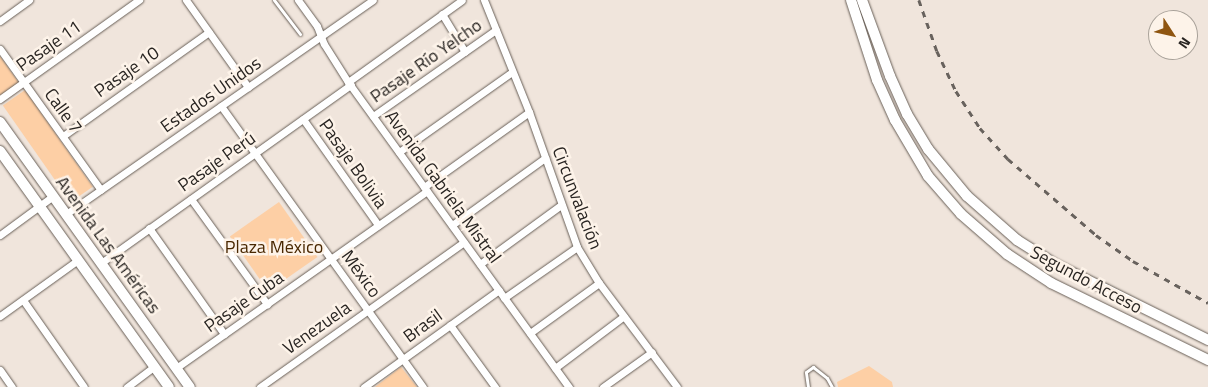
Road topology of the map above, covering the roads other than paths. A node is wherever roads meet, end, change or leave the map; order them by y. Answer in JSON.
{"nodes":[{"id":1,"x":29,"y":0,"type":"edge"},
{"id":2,"x":139,"y":0,"type":"edge"},
{"id":3,"x":186,"y":0,"type":"edge"},
{"id":4,"x":274,"y":0,"type":"edge"},
{"id":5,"x":298,"y":0,"type":"edge"},
{"id":6,"x":373,"y":0,"type":"edge"},
{"id":7,"x":462,"y":0,"type":"edge"},
{"id":8,"x":484,"y":0,"type":"edge"},
{"id":9,"x":851,"y":0,"type":"edge"},
{"id":10,"x":862,"y":0,"type":"edge"},
{"id":11,"x":442,"y":14,"type":"junction"},
{"id":12,"x":0,"y":20,"type":"edge"},
{"id":13,"x":496,"y":30,"type":"junction"},
{"id":14,"x":209,"y":32,"type":"junction"},
{"id":15,"x":300,"y":34,"type":"dead end"},
{"id":16,"x":321,"y":37,"type":"junction"},
{"id":17,"x":0,"y":49,"type":"edge"},
{"id":18,"x":465,"y":52,"type":"junction"},
{"id":19,"x":512,"y":72,"type":"junction"},
{"id":20,"x":24,"y":82,"type":"junction"},
{"id":21,"x":350,"y":84,"type":"junction"},
{"id":22,"x":248,"y":87,"type":"junction"},
{"id":23,"x":0,"y":99,"type":"edge"},
{"id":24,"x":221,"y":106,"type":"junction"},
{"id":25,"x":529,"y":112,"type":"junction"},
{"id":26,"x":373,"y":116,"type":"junction"},
{"id":27,"x":303,"y":119,"type":"junction"},
{"id":28,"x":0,"y":122,"type":"edge"},
{"id":29,"x":63,"y":136,"type":"junction"},
{"id":30,"x":399,"y":152,"type":"junction"},
{"id":31,"x":0,"y":153,"type":"edge"},
{"id":32,"x":256,"y":153,"type":"junction"},
{"id":33,"x":546,"y":158,"type":"junction"},
{"id":34,"x":426,"y":189,"type":"junction"},
{"id":35,"x":101,"y":190,"type":"junction"},
{"id":36,"x":53,"y":196,"type":"junction"},
{"id":37,"x":192,"y":198,"type":"junction"},
{"id":38,"x":561,"y":205,"type":"junction"},
{"id":39,"x":40,"y":206,"type":"junction"},
{"id":40,"x":66,"y":214,"type":"junction"},
{"id":41,"x":378,"y":225,"type":"junction"},
{"id":42,"x":452,"y":225,"type":"junction"},
{"id":43,"x":149,"y":228,"type":"junction"},
{"id":44,"x":0,"y":235,"type":"edge"},
{"id":45,"x":464,"y":242,"type":"junction"},
{"id":46,"x":577,"y":247,"type":"junction"},
{"id":47,"x":331,"y":258,"type":"junction"},
{"id":48,"x":78,"y":260,"type":"junction"},
{"id":49,"x":101,"y":263,"type":"junction"},
{"id":50,"x":480,"y":264,"type":"junction"},
{"id":51,"x":599,"y":283,"type":"junction"},
{"id":52,"x":499,"y":290,"type":"junction"},
{"id":53,"x":504,"y":298,"type":"junction"},
{"id":54,"x":23,"y":300,"type":"junction"},
{"id":55,"x":267,"y":304,"type":"junction"},
{"id":56,"x":368,"y":310,"type":"junction"},
{"id":57,"x":0,"y":316,"type":"edge"},
{"id":58,"x":624,"y":316,"type":"junction"},
{"id":59,"x":450,"y":325,"type":"junction"},
{"id":60,"x":530,"y":333,"type":"junction"},
{"id":61,"x":224,"y":334,"type":"junction"},
{"id":62,"x":1208,"y":340,"type":"edge"},
{"id":63,"x":652,"y":352,"type":"junction"},
{"id":64,"x":403,"y":359,"type":"junction"},
{"id":65,"x":1208,"y":360,"type":"edge"},
{"id":66,"x":154,"y":367,"type":"junction"},
{"id":67,"x":176,"y":368,"type":"junction"},
{"id":68,"x":555,"y":368,"type":"junction"},
{"id":69,"x":0,"y":370,"type":"edge"},
{"id":70,"x":12,"y":387,"type":"edge"},
{"id":71,"x":84,"y":387,"type":"edge"},
{"id":72,"x":127,"y":387,"type":"edge"},
{"id":73,"x":169,"y":387,"type":"edge"},
{"id":74,"x":190,"y":387,"type":"edge"},
{"id":75,"x":260,"y":387,"type":"edge"},
{"id":76,"x":364,"y":387,"type":"edge"},
{"id":77,"x":424,"y":387,"type":"edge"},
{"id":78,"x":495,"y":387,"type":"edge"},
{"id":79,"x":569,"y":387,"type":"edge"},
{"id":80,"x":603,"y":387,"type":"edge"},
{"id":81,"x":676,"y":387,"type":"edge"},
{"id":82,"x":808,"y":387,"type":"edge"},
{"id":83,"x":832,"y":387,"type":"edge"}],
"edges":[{"from":1,"to":12,"type":"street"},
{"from":2,"to":20,"type":"street","name":"Pasaje 11"},
{"from":3,"to":14,"type":"street"},
{"from":4,"to":15,"type":"lane"},
{"from":5,"to":16,"type":"street","name":"Avenida Gabriela Mistral"},
{"from":6,"to":16,"type":"street","name":"Estados Unidos"},
{"from":7,"to":11,"type":"street","name":"Pasaje Perú"},
{"from":8,"to":13,"type":"street","name":"Circunvalación"},
{"from":9,"to":65,"type":"main road","name":"Segundo Acceso"},
{"from":10,"to":62,"type":"main road","name":"Segundo Acceso"},
{"from":11,"to":18,"type":"street"},
{"from":11,"to":21,"type":"street","name":"Pasaje Perú"},
{"from":13,"to":18,"type":"street","name":"Pasaje Río Yelcho"},
{"from":13,"to":19,"type":"street","name":"Circunvalación"},
{"from":14,"to":22,"type":"street"},
{"from":14,"to":29,"type":"street","name":"Pasaje 10"},
{"from":16,"to":21,"type":"street","name":"Avenida Gabriela Mistral"},
{"from":16,"to":22,"type":"street","name":"Estados Unidos"},
{"from":17,"to":20,"type":"street","name":"Calle 7"},
{"from":18,"to":26,"type":"street","name":"Pasaje Río Yelcho"},
{"from":19,"to":25,"type":"street","name":"Circunvalación"},
{"from":19,"to":30,"type":"street"},
{"from":20,"to":23,"type":"street","name":"Pasaje 11"},
{"from":20,"to":29,"type":"street","name":"Calle 7"},
{"from":21,"to":26,"type":"street","name":"Avenida Gabriela Mistral"},
{"from":21,"to":27,"type":"street","name":"Pasaje Perú"},
{"from":22,"to":24,"type":"street","name":"Estados Unidos"},
{"from":24,"to":32,"type":"street","name":"México"},
{"from":24,"to":35,"type":"street","name":"Estados Unidos"},
{"from":25,"to":33,"type":"street","name":"Circunvalación"},
{"from":25,"to":34,"type":"street","name":"Pasaje Cuba"},
{"from":26,"to":30,"type":"street","name":"Avenida Gabriela Mistral"},
{"from":27,"to":32,"type":"street","name":"Pasaje Perú"},
{"from":27,"to":41,"type":"street","name":"Pasaje Bolivia"},
{"from":28,"to":36,"type":"main road","name":"Avenida Las Américas"},
{"from":29,"to":35,"type":"street","name":"Calle 7"},
{"from":30,"to":34,"type":"street","name":"Avenida Gabriela Mistral"},
{"from":31,"to":39,"type":"main road","name":"Avenida Las Américas"},
{"from":32,"to":37,"type":"street","name":"Pasaje Perú"},
{"from":32,"to":47,"type":"street","name":"México"},
{"from":33,"to":38,"type":"street","name":"Circunvalación"},
{"from":33,"to":42,"type":"street"},
{"from":34,"to":41,"type":"street","name":"Pasaje Cuba"},
{"from":34,"to":42,"type":"street","name":"Avenida Gabriela Mistral"},
{"from":35,"to":40,"type":"street","name":"Estados Unidos"},
{"from":36,"to":39,"type":"street"},
{"from":36,"to":40,"type":"main road","name":"Avenida Las Américas"},
{"from":37,"to":43,"type":"street","name":"Pasaje Perú"},
{"from":37,"to":55,"type":"street"},
{"from":38,"to":46,"type":"street","name":"Circunvalación"},
{"from":38,"to":50,"type":"street"},
{"from":39,"to":44,"type":"street"},
{"from":39,"to":48,"type":"main road","name":"Avenida Las Américas"},
{"from":40,"to":49,"type":"main road","name":"Avenida Las Américas"},
{"from":41,"to":47,"type":"street","name":"Pasaje Cuba"},
{"from":42,"to":45,"type":"street","name":"Avenida Gabriela Mistral"},
{"from":43,"to":49,"type":"street","name":"Pasaje Perú"},
{"from":43,"to":61,"type":"street"},
{"from":45,"to":50,"type":"street","name":"Avenida Gabriela Mistral"},
{"from":45,"to":56,"type":"street","name":"Venezuela"},
{"from":46,"to":51,"type":"street","name":"Circunvalación"},
{"from":46,"to":53,"type":"street"},
{"from":47,"to":55,"type":"street","name":"Pasaje Cuba"},
{"from":47,"to":56,"type":"street","name":"México"},
{"from":48,"to":54,"type":"street"},
{"from":48,"to":66,"type":"main road","name":"Avenida Las Américas"},
{"from":49,"to":67,"type":"main road","name":"Avenida Las Américas"},
{"from":50,"to":52,"type":"street","name":"Avenida Gabriela Mistral"},
{"from":51,"to":58,"type":"street","name":"Circunvalación"},
{"from":51,"to":60,"type":"street"},
{"from":52,"to":53,"type":"street","name":"Avenida Gabriela Mistral"},
{"from":52,"to":59,"type":"street","name":"Brasil"},
{"from":53,"to":60,"type":"street","name":"Avenida Gabriela Mistral"},
{"from":54,"to":57,"type":"street"},
{"from":54,"to":71,"type":"street"},
{"from":55,"to":61,"type":"street","name":"Pasaje Cuba"},
{"from":56,"to":64,"type":"street","name":"México"},
{"from":56,"to":75,"type":"street","name":"Venezuela"},
{"from":58,"to":63,"type":"street","name":"Circunvalación"},
{"from":58,"to":68,"type":"street"},
{"from":59,"to":64,"type":"street","name":"Brasil"},
{"from":59,"to":78,"type":"street"},
{"from":60,"to":68,"type":"street","name":"Avenida Gabriela Mistral"},
{"from":61,"to":67,"type":"street","name":"Pasaje Cuba"},
{"from":63,"to":80,"type":"street"},
{"from":63,"to":81,"type":"street","name":"Circunvalación"},
{"from":64,"to":76,"type":"street","name":"Brasil"},
{"from":64,"to":77,"type":"street","name":"México"},
{"from":66,"to":72,"type":"street"},
{"from":66,"to":73,"type":"main road","name":"Avenida Las Américas"},
{"from":67,"to":74,"type":"main road","name":"Avenida Las Américas"},
{"from":68,"to":79,"type":"street","name":"Avenida Gabriela Mistral"},
{"from":69,"to":70,"type":"street"},
{"from":82,"to":83,"type":"lane"}]}
